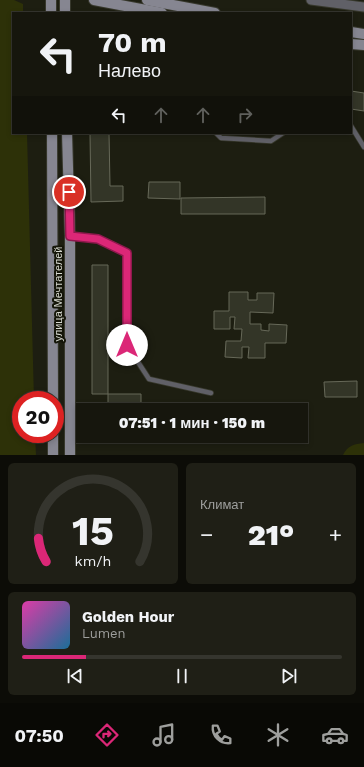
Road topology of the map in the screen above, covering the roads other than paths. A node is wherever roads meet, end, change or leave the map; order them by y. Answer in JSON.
{"nodes":[{"id":1,"x":51,"y":0,"type":"edge"},
{"id":2,"x":65,"y":0,"type":"edge"},
{"id":3,"x":94,"y":0,"type":"edge"},
{"id":4,"x":147,"y":0,"type":"edge"},
{"id":5,"x":310,"y":0,"type":"edge"},
{"id":6,"x":326,"y":1,"type":"edge"},
{"id":7,"x":364,"y":7,"type":"edge"},
{"id":8,"x":51,"y":12,"type":"edge"},
{"id":9,"x":65,"y":12,"type":"edge"},
{"id":10,"x":157,"y":12,"type":"edge"},
{"id":11,"x":210,"y":12,"type":"edge"},
{"id":12,"x":352,"y":32,"type":"edge"},
{"id":13,"x":364,"y":34,"type":"edge"},
{"id":14,"x":352,"y":44,"type":"edge"},
{"id":15,"x":364,"y":46,"type":"edge"},
{"id":16,"x":352,"y":128,"type":"edge"},
{"id":17,"x":52,"y":134,"type":"edge"},
{"id":18,"x":68,"y":134,"type":"edge"},
{"id":19,"x":217,"y":134,"type":"edge"},
{"id":20,"x":282,"y":134,"type":"edge"},
{"id":21,"x":364,"y":146,"type":"edge"},
{"id":22,"x":70,"y":236,"type":"junction"},
{"id":23,"x":53,"y":391,"type":"edge"},
{"id":24,"x":211,"y":393,"type":"dead end"},
{"id":25,"x":53,"y":443,"type":"edge"},
{"id":26,"x":53,"y":455,"type":"edge"},
{"id":27,"x":70,"y":455,"type":"edge"}],
"edges":[{"from":1,"to":8,"type":"street"},
{"from":2,"to":9,"type":"street"},
{"from":3,"to":10,"type":"street"},
{"from":4,"to":11,"type":"street"},
{"from":5,"to":6,"type":"street"},
{"from":6,"to":7,"type":"street"},
{"from":12,"to":13,"type":"street"},
{"from":14,"to":15,"type":"street"},
{"from":16,"to":21,"type":"lane"},
{"from":17,"to":23,"type":"street","name":"улица Мечтателей"},
{"from":18,"to":22,"type":"street","name":"улица Мечтателей"},
{"from":19,"to":20,"type":"lane"},
{"from":22,"to":24,"type":"lane"},
{"from":22,"to":27,"type":"street","name":"улица Мечтателей"},
{"from":25,"to":26,"type":"street"}]}
